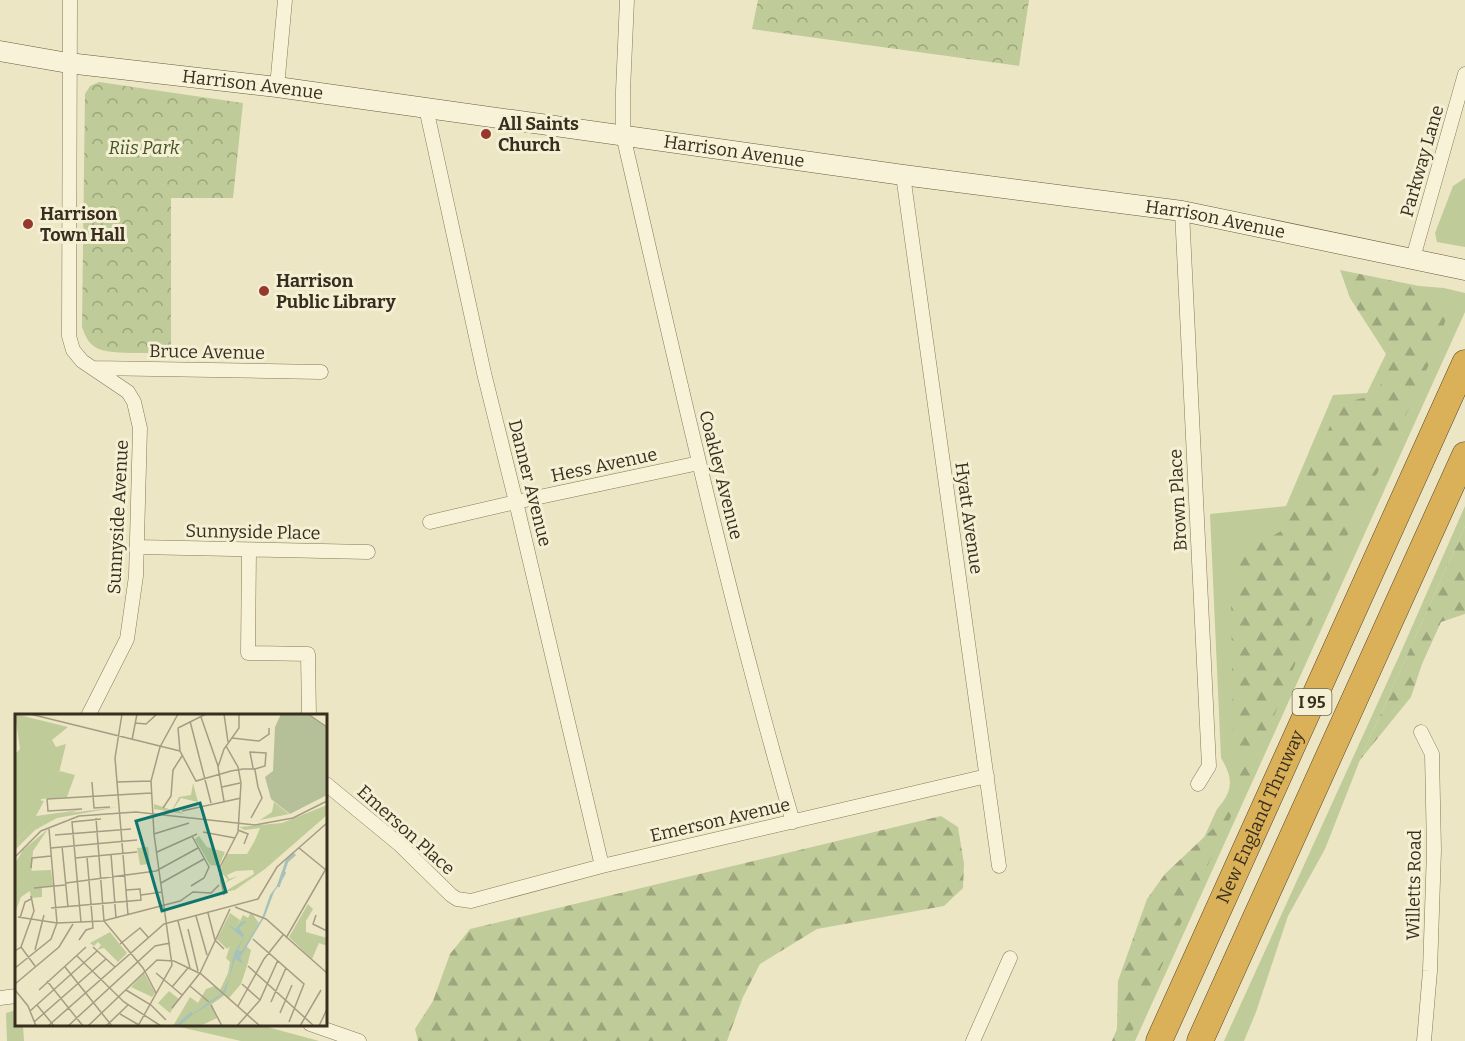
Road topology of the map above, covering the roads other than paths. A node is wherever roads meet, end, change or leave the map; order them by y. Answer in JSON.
{"nodes":[{"id":1,"x":70,"y":0,"type":"edge"},
{"id":2,"x":285,"y":0,"type":"edge"},
{"id":3,"x":627,"y":0,"type":"edge"},
{"id":4,"x":0,"y":51,"type":"edge"},
{"id":5,"x":68,"y":63,"type":"junction"},
{"id":6,"x":1465,"y":74,"type":"edge"},
{"id":7,"x":277,"y":87,"type":"junction"},
{"id":8,"x":426,"y":108,"type":"junction"},
{"id":9,"x":623,"y":135,"type":"junction"},
{"id":10,"x":903,"y":175,"type":"junction"},
{"id":11,"x":1182,"y":211,"type":"junction"},
{"id":12,"x":1413,"y":258,"type":"junction"},
{"id":13,"x":1465,"y":270,"type":"edge"},
{"id":14,"x":1465,"y":363,"type":"edge"},
{"id":15,"x":92,"y":368,"type":"junction"},
{"id":16,"x":321,"y":372,"type":"dead end"},
{"id":17,"x":1465,"y":455,"type":"edge"},
{"id":18,"x":699,"y":463,"type":"junction"},
{"id":19,"x":516,"y":502,"type":"junction"},
{"id":20,"x":430,"y":522,"type":"dead end"},
{"id":21,"x":138,"y":547,"type":"junction"},
{"id":22,"x":249,"y":550,"type":"junction"},
{"id":23,"x":368,"y":552,"type":"dead end"},
{"id":24,"x":89,"y":714,"type":"edge"},
{"id":25,"x":309,"y":714,"type":"edge"},
{"id":26,"x":1421,"y":732,"type":"dead end"},
{"id":27,"x":987,"y":777,"type":"junction"},
{"id":28,"x":1198,"y":784,"type":"dead end"},
{"id":29,"x":327,"y":785,"type":"edge"},
{"id":30,"x":793,"y":822,"type":"junction"},
{"id":31,"x":602,"y":866,"type":"junction"},
{"id":32,"x":999,"y":866,"type":"dead end"},
{"id":33,"x":463,"y":901,"type":"joint"},
{"id":34,"x":1010,"y":958,"type":"dead end"},
{"id":35,"x":15,"y":996,"type":"edge"},
{"id":36,"x":0,"y":998,"type":"edge"},
{"id":37,"x":316,"y":1026,"type":"edge"},
{"id":38,"x":359,"y":1041,"type":"edge"},
{"id":39,"x":973,"y":1041,"type":"edge"},
{"id":40,"x":1159,"y":1041,"type":"edge"},
{"id":41,"x":1200,"y":1041,"type":"edge"},
{"id":42,"x":1424,"y":1041,"type":"edge"}],
"edges":[{"from":1,"to":5,"type":"street","name":"Sunnyside Avenue"},
{"from":2,"to":7,"type":"street"},
{"from":3,"to":9,"type":"street","name":"Coakley Avenue"},
{"from":4,"to":5,"type":"main road","name":"Harrison Avenue"},
{"from":5,"to":7,"type":"main road","name":"Harrison Avenue"},
{"from":5,"to":15,"type":"street","name":"Sunnyside Avenue"},
{"from":6,"to":12,"type":"street","name":"Parkway Lane"},
{"from":7,"to":8,"type":"main road","name":"Harrison Avenue"},
{"from":8,"to":9,"type":"main road","name":"Harrison Avenue"},
{"from":8,"to":19,"type":"street","name":"Danner Avenue"},
{"from":9,"to":10,"type":"main road","name":"Harrison Avenue"},
{"from":9,"to":18,"type":"street","name":"Coakley Avenue"},
{"from":10,"to":11,"type":"main road","name":"Harrison Avenue"},
{"from":10,"to":27,"type":"street","name":"Hyatt Avenue"},
{"from":11,"to":12,"type":"main road","name":"Harrison Avenue"},
{"from":11,"to":28,"type":"street","name":"Brown Place"},
{"from":12,"to":13,"type":"main road","name":"Harrison Avenue"},
{"from":14,"to":40,"type":"highway","name":"New England Thruway","number":"I 95"},
{"from":15,"to":16,"type":"street","name":"Bruce Avenue"},
{"from":15,"to":21,"type":"street","name":"Sunnyside Avenue"},
{"from":17,"to":41,"type":"highway","name":"New England Thruway","number":"I 95"},
{"from":18,"to":19,"type":"street","name":"Hess Avenue"},
{"from":18,"to":30,"type":"street","name":"Coakley Avenue"},
{"from":19,"to":20,"type":"street","name":"Hess Avenue"},
{"from":19,"to":31,"type":"street","name":"Danner Avenue"},
{"from":21,"to":22,"type":"street","name":"Sunnyside Place"},
{"from":21,"to":24,"type":"street","name":"Sunnyside Avenue"},
{"from":22,"to":23,"type":"street","name":"Sunnyside Place"},
{"from":22,"to":25,"type":"street"},
{"from":26,"to":42,"type":"street","name":"Willetts Road"},
{"from":27,"to":30,"type":"street","name":"Emerson Avenue"},
{"from":27,"to":32,"type":"street","name":"Hyatt Avenue"},
{"from":29,"to":33,"type":"street","name":"Emerson Place"},
{"from":30,"to":31,"type":"street","name":"Emerson Avenue"},
{"from":31,"to":33,"type":"street","name":"Emerson Avenue"},
{"from":34,"to":39,"type":"street"},
{"from":35,"to":36,"type":"street"},
{"from":37,"to":38,"type":"street"}]}
